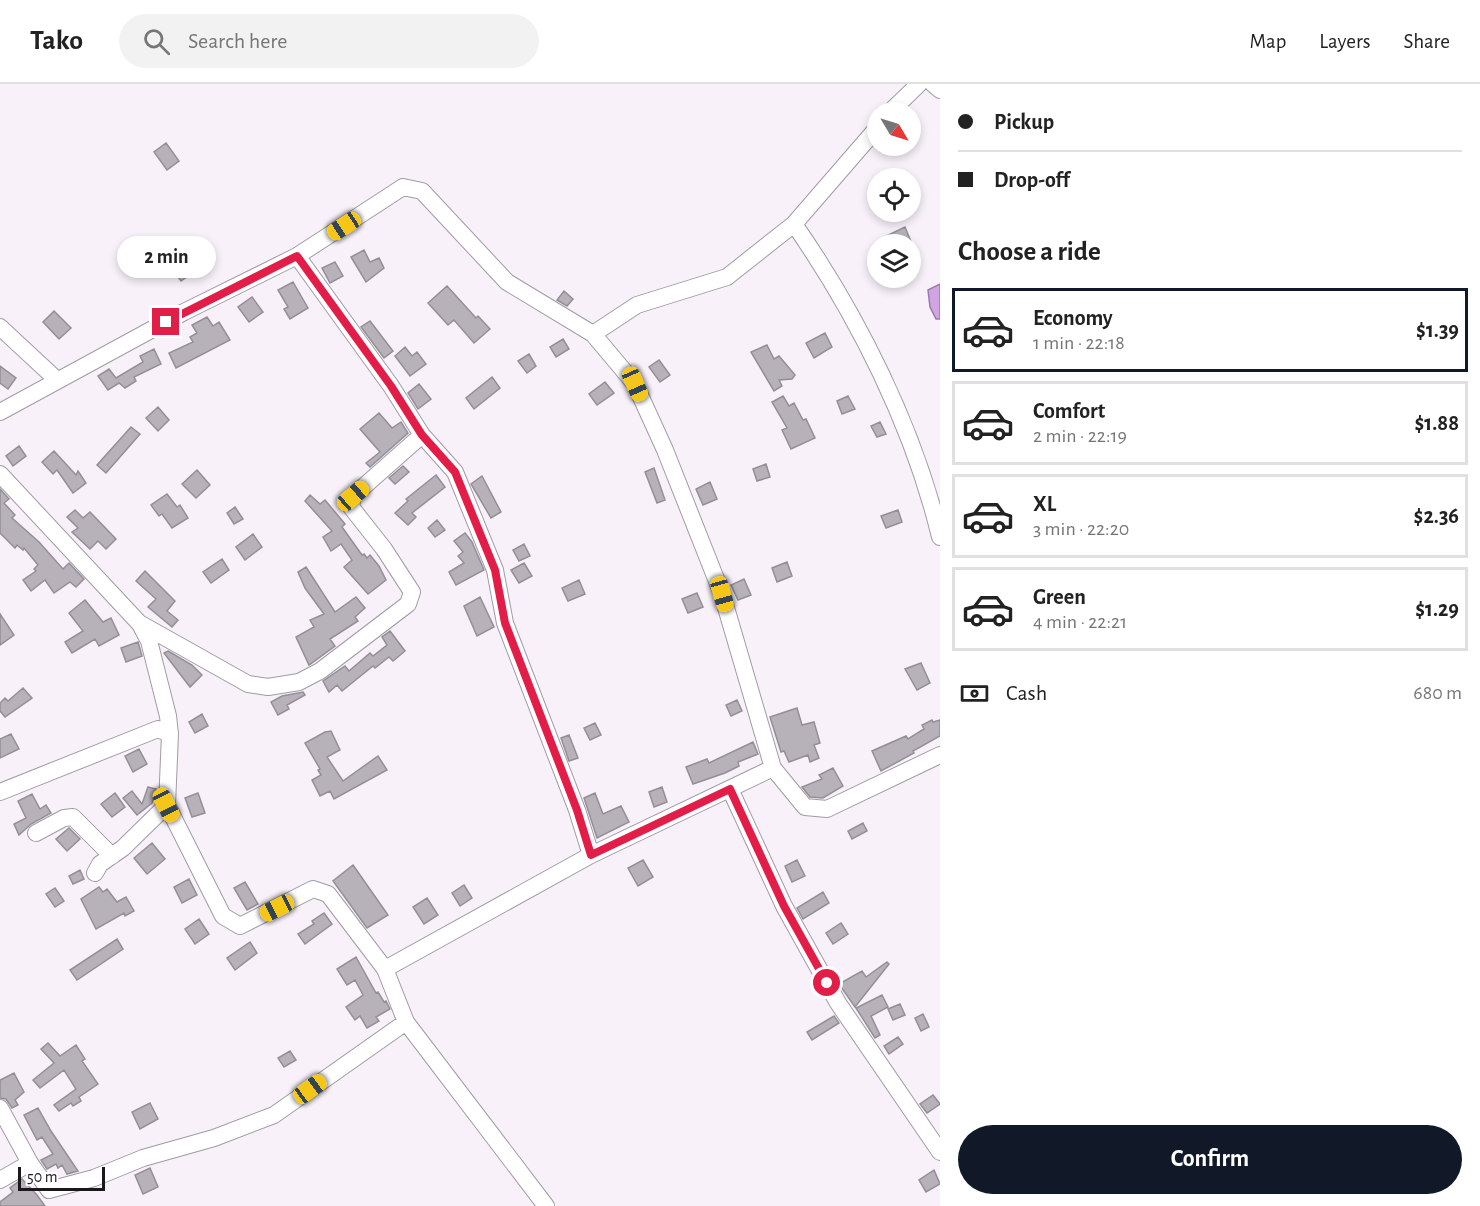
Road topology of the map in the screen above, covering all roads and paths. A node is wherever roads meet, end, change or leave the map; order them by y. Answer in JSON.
{"nodes":[{"id":1,"x":919,"y":84,"type":"edge"},
{"id":2,"x":933,"y":84,"type":"edge"},
{"id":3,"x":940,"y":90,"type":"edge"},
{"id":4,"x":900,"y":102,"type":"edge"},
{"id":5,"x":867,"y":139,"type":"edge"},
{"id":6,"x":794,"y":225,"type":"junction"},
{"id":7,"x":297,"y":256,"type":"junction"},
{"id":8,"x":0,"y":327,"type":"edge"},
{"id":9,"x":593,"y":334,"type":"junction"},
{"id":10,"x":57,"y":380,"type":"junction"},
{"id":11,"x":0,"y":412,"type":"edge"},
{"id":12,"x":422,"y":435,"type":"junction"},
{"id":13,"x":0,"y":474,"type":"edge"},
{"id":14,"x":940,"y":537,"type":"edge"},
{"id":15,"x":140,"y":624,"type":"junction"},
{"id":16,"x":170,"y":735,"type":"junction"},
{"id":17,"x":940,"y":755,"type":"edge"},
{"id":18,"x":773,"y":768,"type":"junction"},
{"id":19,"x":730,"y":789,"type":"junction"},
{"id":20,"x":0,"y":792,"type":"edge"},
{"id":21,"x":166,"y":805,"type":"junction"},
{"id":22,"x":36,"y":833,"type":"dead end"},
{"id":23,"x":591,"y":855,"type":"junction"},
{"id":24,"x":112,"y":856,"type":"junction"},
{"id":25,"x":95,"y":873,"type":"dead end"},
{"id":26,"x":385,"y":969,"type":"junction"},
{"id":27,"x":406,"y":1022,"type":"junction"},
{"id":28,"x":0,"y":1108,"type":"edge"},
{"id":29,"x":940,"y":1152,"type":"edge"},
{"id":30,"x":30,"y":1163,"type":"junction"},
{"id":31,"x":0,"y":1180,"type":"edge"},
{"id":32,"x":546,"y":1206,"type":"edge"}],
"edges":[{"from":1,"to":4,"type":"street"},
{"from":2,"to":3,"type":"street"},
{"from":5,"to":6,"type":"street"},
{"from":6,"to":9,"type":"street"},
{"from":6,"to":14,"type":"street"},
{"from":7,"to":9,"type":"street"},
{"from":7,"to":10,"type":"street"},
{"from":7,"to":12,"type":"street"},
{"from":8,"to":10,"type":"street"},
{"from":9,"to":18,"type":"street"},
{"from":10,"to":11,"type":"street"},
{"from":12,"to":15,"type":"street"},
{"from":12,"to":23,"type":"street"},
{"from":13,"to":15,"type":"street"},
{"from":15,"to":16,"type":"street"},
{"from":16,"to":20,"type":"street"},
{"from":16,"to":21,"type":"street"},
{"from":17,"to":18,"type":"street"},
{"from":18,"to":19,"type":"street"},
{"from":19,"to":23,"type":"street"},
{"from":19,"to":29,"type":"street"},
{"from":21,"to":24,"type":"street"},
{"from":21,"to":26,"type":"street"},
{"from":22,"to":24,"type":"street"},
{"from":23,"to":26,"type":"street"},
{"from":24,"to":25,"type":"street"},
{"from":26,"to":27,"type":"street"},
{"from":27,"to":30,"type":"street"},
{"from":27,"to":32,"type":"street"},
{"from":28,"to":30,"type":"street"},
{"from":30,"to":31,"type":"street"}]}
